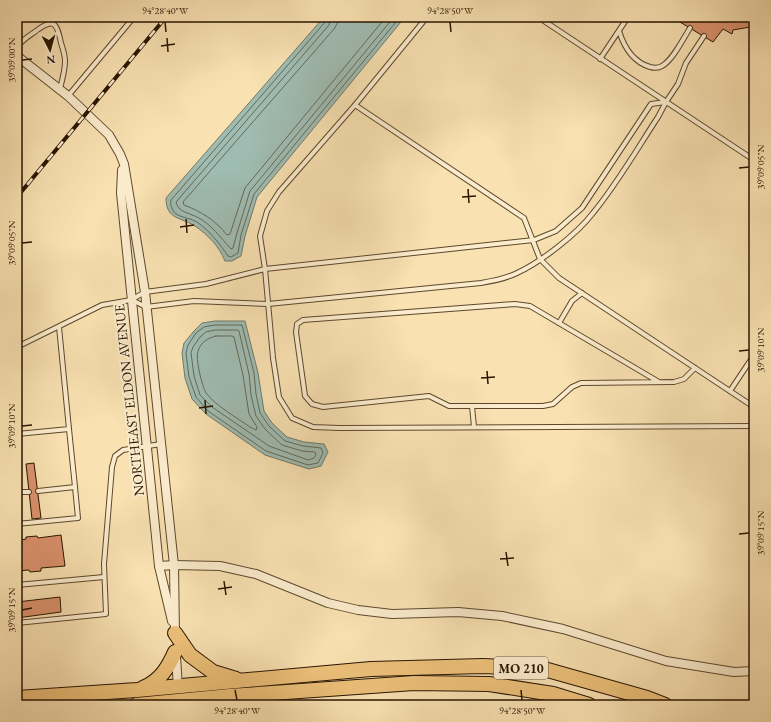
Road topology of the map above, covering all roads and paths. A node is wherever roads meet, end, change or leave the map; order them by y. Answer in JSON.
{"nodes":[{"id":1,"x":53,"y":17,"type":"edge"},
{"id":2,"x":134,"y":17,"type":"edge"},
{"id":3,"x":427,"y":17,"type":"edge"},
{"id":4,"x":538,"y":17,"type":"edge"},
{"id":5,"x":628,"y":17,"type":"edge"},
{"id":6,"x":52,"y":23,"type":"junction"},
{"id":7,"x":690,"y":28,"type":"dead end"},
{"id":8,"x":618,"y":31,"type":"junction"},
{"id":9,"x":704,"y":36,"type":"dead end"},
{"id":10,"x":17,"y":47,"type":"edge"},
{"id":11,"x":17,"y":56,"type":"edge"},
{"id":12,"x":600,"y":58,"type":"junction"},
{"id":13,"x":60,"y":89,"type":"junction"},
{"id":14,"x":68,"y":96,"type":"junction"},
{"id":15,"x":666,"y":102,"type":"junction"},
{"id":16,"x":355,"y":105,"type":"junction"},
{"id":17,"x":754,"y":160,"type":"edge"},
{"id":18,"x":124,"y":164,"type":"junction"},
{"id":19,"x":534,"y":240,"type":"junction"},
{"id":20,"x":540,"y":259,"type":"junction"},
{"id":21,"x":265,"y":268,"type":"junction"},
{"id":22,"x":145,"y":292,"type":"junction"},
{"id":23,"x":582,"y":293,"type":"junction"},
{"id":24,"x":131,"y":300,"type":"junction"},
{"id":25,"x":268,"y":304,"type":"junction"},
{"id":26,"x":146,"y":307,"type":"junction"},
{"id":27,"x":559,"y":323,"type":"junction"},
{"id":28,"x":59,"y":326,"type":"junction"},
{"id":29,"x":17,"y":347,"type":"edge"},
{"id":30,"x":754,"y":355,"type":"edge"},
{"id":31,"x":695,"y":368,"type":"junction"},
{"id":32,"x":659,"y":382,"type":"junction"},
{"id":33,"x":730,"y":391,"type":"junction"},
{"id":34,"x":472,"y":406,"type":"junction"},
{"id":35,"x":754,"y":407,"type":"edge"},
{"id":36,"x":754,"y":426,"type":"edge"},
{"id":37,"x":474,"y":428,"type":"junction"},
{"id":38,"x":69,"y":429,"type":"junction"},
{"id":39,"x":17,"y":434,"type":"edge"},
{"id":40,"x":161,"y":444,"type":"junction"},
{"id":41,"x":146,"y":446,"type":"junction"},
{"id":42,"x":75,"y":487,"type":"junction"},
{"id":43,"x":38,"y":491,"type":"dead end"},
{"id":44,"x":17,"y":492,"type":"edge"},
{"id":45,"x":29,"y":492,"type":"dead end"},
{"id":46,"x":17,"y":524,"type":"edge"},
{"id":47,"x":174,"y":565,"type":"junction"},
{"id":48,"x":159,"y":566,"type":"junction"},
{"id":49,"x":104,"y":577,"type":"junction"},
{"id":50,"x":17,"y":585,"type":"edge"},
{"id":51,"x":17,"y":623,"type":"edge"},
{"id":52,"x":175,"y":632,"type":"junction"},
{"id":53,"x":176,"y":652,"type":"junction"},
{"id":54,"x":754,"y":672,"type":"edge"},
{"id":55,"x":242,"y":681,"type":"junction"},
{"id":56,"x":178,"y":686,"type":"junction"},
{"id":57,"x":137,"y":690,"type":"junction"},
{"id":58,"x":230,"y":696,"type":"junction"},
{"id":59,"x":17,"y":698,"type":"edge"},
{"id":60,"x":179,"y":703,"type":"edge"},
{"id":61,"x":136,"y":705,"type":"edge"},
{"id":62,"x":216,"y":705,"type":"edge"},
{"id":63,"x":589,"y":705,"type":"edge"},
{"id":64,"x":665,"y":705,"type":"edge"}],
"edges":[{"from":1,"to":6,"type":"lane"},
{"from":2,"to":14,"type":"lane"},
{"from":3,"to":16,"type":"lane"},
{"from":4,"to":12,"type":"lane"},
{"from":5,"to":8,"type":"lane"},
{"from":6,"to":10,"type":"lane"},
{"from":6,"to":13,"type":"lane"},
{"from":7,"to":8,"type":"lane"},
{"from":8,"to":12,"type":"lane"},
{"from":9,"to":15,"type":"lane"},
{"from":11,"to":13,"type":"street","name":"NORTHEAST ELDON AVENUE"},
{"from":12,"to":15,"type":"lane"},
{"from":13,"to":14,"type":"street","name":"NORTHEAST ELDON AVENUE"},
{"from":14,"to":18,"type":"street","name":"NORTHEAST ELDON AVENUE"},
{"from":15,"to":17,"type":"lane"},
{"from":15,"to":19,"type":"lane"},
{"from":15,"to":20,"type":"lane"},
{"from":16,"to":19,"type":"lane"},
{"from":16,"to":21,"type":"lane"},
{"from":18,"to":22,"type":"street","name":"NORTHEAST ELDON AVENUE"},
{"from":18,"to":24,"type":"street","name":"NORTHEAST ELDON AVENUE"},
{"from":19,"to":20,"type":"lane"},
{"from":19,"to":21,"type":"lane"},
{"from":20,"to":23,"type":"lane"},
{"from":20,"to":25,"type":"lane"},
{"from":21,"to":22,"type":"lane"},
{"from":21,"to":25,"type":"lane"},
{"from":22,"to":24,"type":"lane"},
{"from":22,"to":26,"type":"street","name":"NORTHEAST ELDON AVENUE"},
{"from":23,"to":27,"type":"lane"},
{"from":23,"to":31,"type":"lane"},
{"from":24,"to":26,"type":"lane"},
{"from":24,"to":28,"type":"lane"},
{"from":24,"to":41,"type":"street","name":"NORTHEAST ELDON AVENUE"},
{"from":25,"to":26,"type":"lane"},
{"from":25,"to":37,"type":"lane"},
{"from":26,"to":40,"type":"street","name":"NORTHEAST ELDON AVENUE"},
{"from":27,"to":32,"type":"lane"},
{"from":27,"to":34,"type":"lane"},
{"from":28,"to":29,"type":"lane"},
{"from":28,"to":38,"type":"lane"},
{"from":30,"to":33,"type":"lane"},
{"from":31,"to":32,"type":"lane"},
{"from":31,"to":33,"type":"lane"},
{"from":32,"to":34,"type":"lane"},
{"from":33,"to":35,"type":"lane"},
{"from":34,"to":37,"type":"lane"},
{"from":36,"to":37,"type":"lane"},
{"from":38,"to":39,"type":"lane"},
{"from":38,"to":42,"type":"lane"},
{"from":40,"to":41,"type":"lane"},
{"from":40,"to":47,"type":"street","name":"NORTHEAST ELDON AVENUE"},
{"from":41,"to":48,"type":"street","name":"NORTHEAST ELDON AVENUE"},
{"from":41,"to":49,"type":"lane"},
{"from":42,"to":43,"type":"lane"},
{"from":42,"to":46,"type":"lane"},
{"from":44,"to":45,"type":"lane"},
{"from":47,"to":48,"type":"street"},
{"from":47,"to":52,"type":"street","name":"NORTHEAST ELDON AVENUE"},
{"from":47,"to":54,"type":"street"},
{"from":48,"to":52,"type":"street","name":"NORTHEAST ELDON AVENUE"},
{"from":49,"to":50,"type":"lane"},
{"from":49,"to":51,"type":"lane"},
{"from":52,"to":53,"type":"street","name":"NORTHEAST ELDON AVENUE"},
{"from":52,"to":55,"type":"highway"},
{"from":53,"to":56,"type":"street","name":"NORTHEAST ELDON AVENUE"},
{"from":53,"to":57,"type":"highway"},
{"from":55,"to":56,"type":"highway","number":"MO 210"},
{"from":55,"to":64,"type":"highway","number":"MO 210"},
{"from":56,"to":57,"type":"highway","number":"MO 210"},
{"from":56,"to":60,"type":"street","name":"NORTHEAST ELDON AVENUE"},
{"from":57,"to":59,"type":"highway","number":"MO 210"},
{"from":58,"to":60,"type":"highway","number":"MO 210"},
{"from":58,"to":62,"type":"highway"},
{"from":58,"to":63,"type":"highway","number":"MO 210"},
{"from":60,"to":61,"type":"highway","number":"MO 210"}]}
